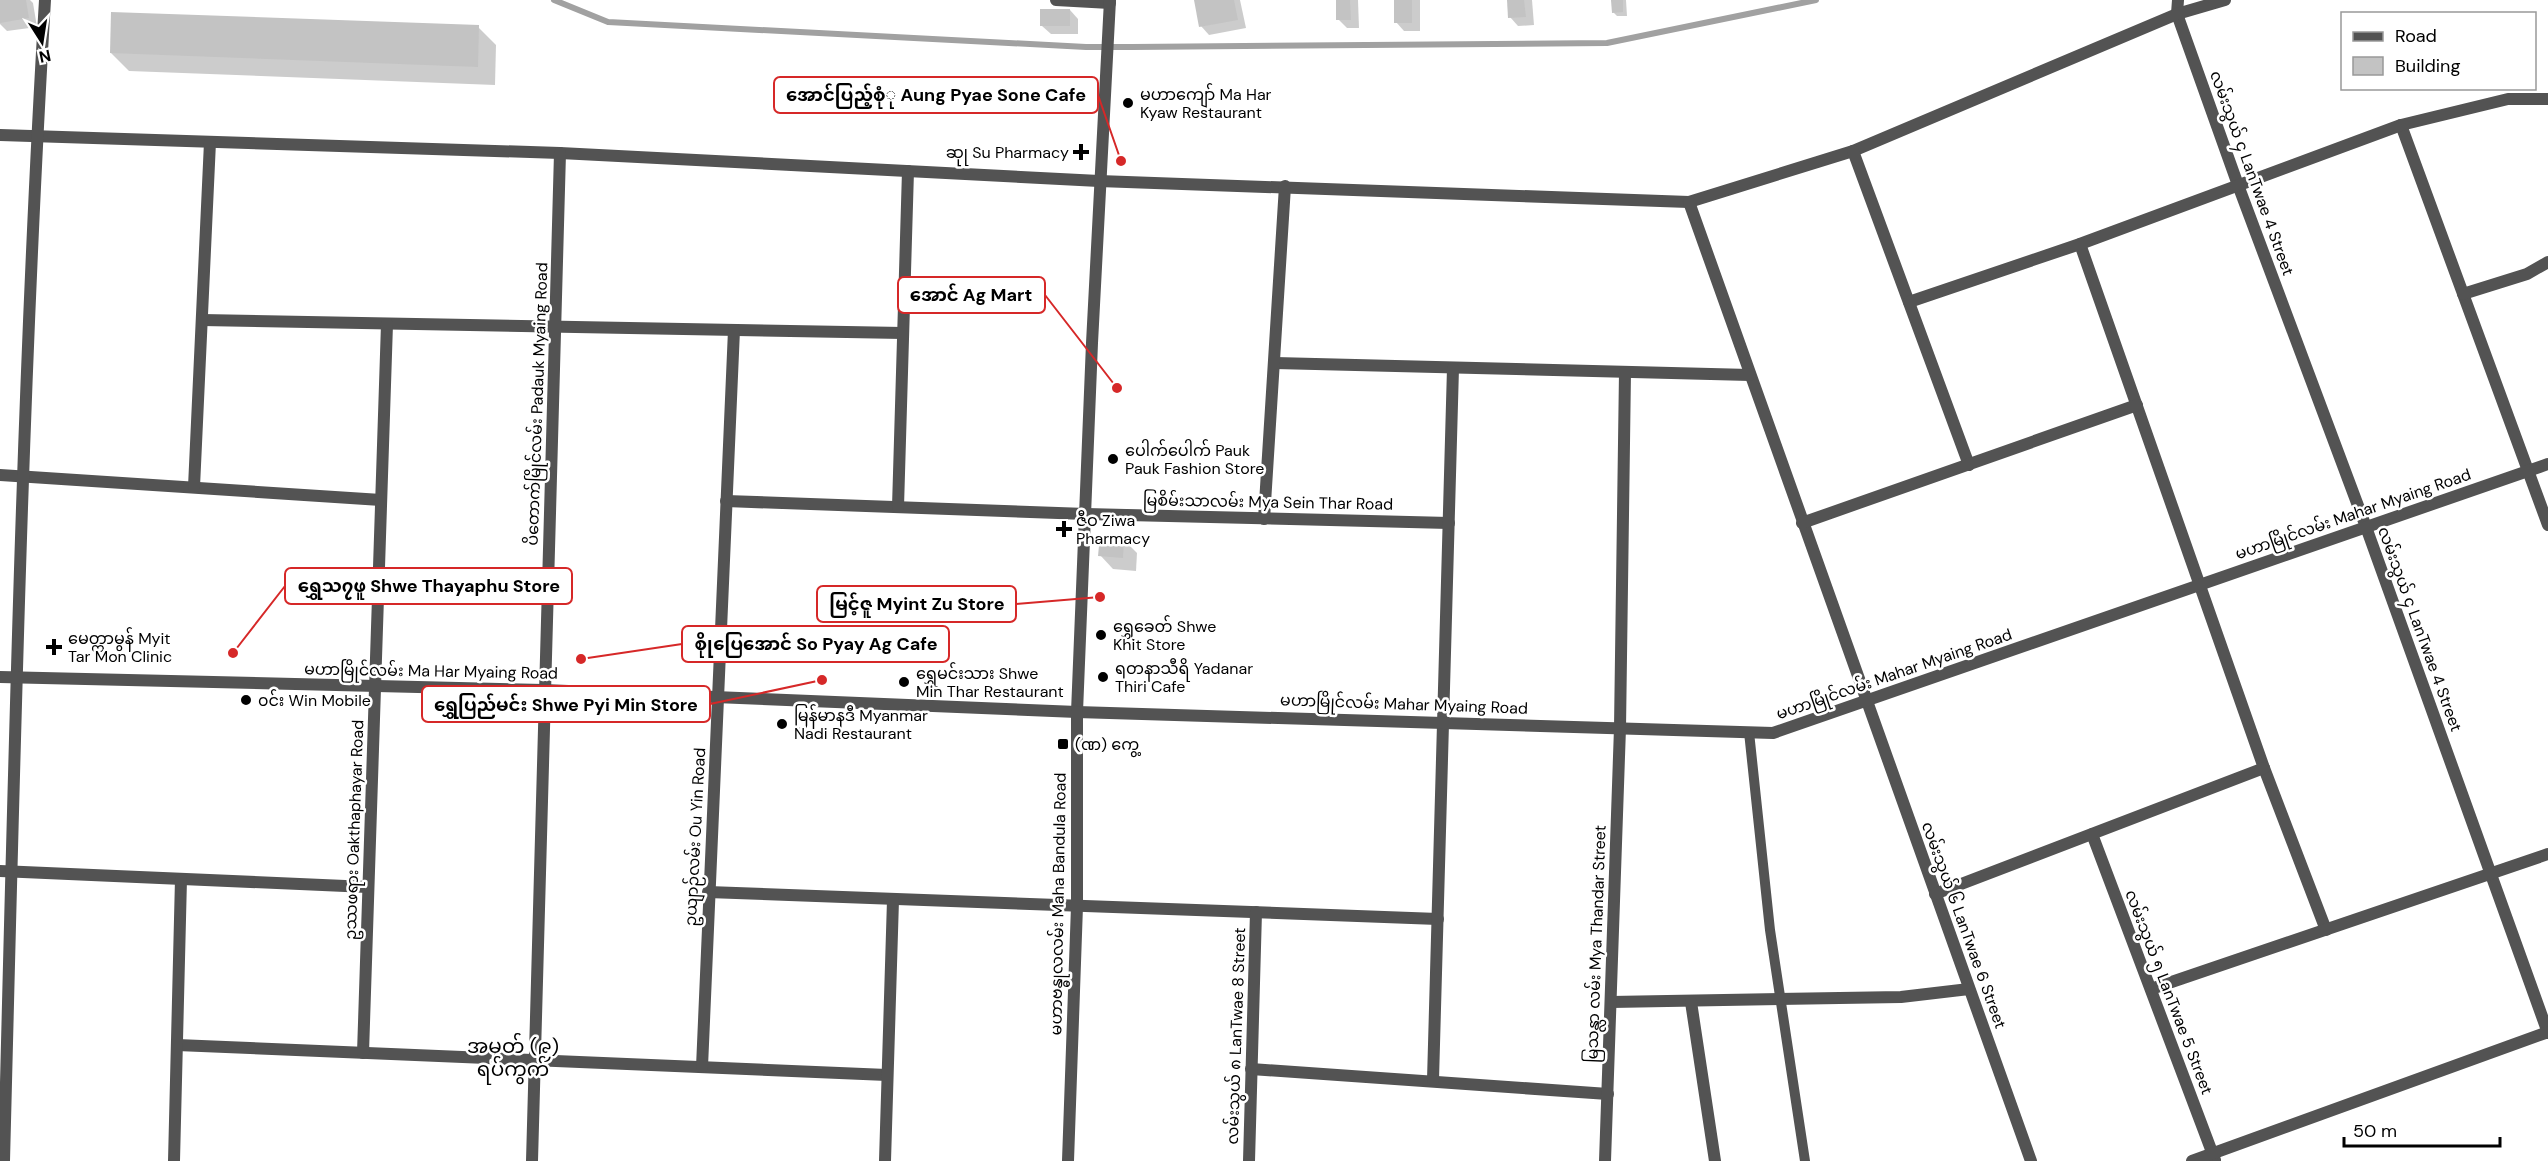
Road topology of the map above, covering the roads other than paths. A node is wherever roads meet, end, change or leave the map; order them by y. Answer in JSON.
{"nodes":[{"id":1,"x":45,"y":0,"type":"edge"},
{"id":2,"x":1056,"y":0,"type":"edge"},
{"id":3,"x":2178,"y":0,"type":"edge"},
{"id":4,"x":2225,"y":0,"type":"edge"},
{"id":5,"x":1110,"y":1,"type":"edge"},
{"id":6,"x":2177,"y":14,"type":"junction"},
{"id":7,"x":2548,"y":99,"type":"edge"},
{"id":8,"x":2401,"y":125,"type":"junction"},
{"id":9,"x":0,"y":135,"type":"edge"},
{"id":10,"x":37,"y":136,"type":"junction"},
{"id":11,"x":210,"y":142,"type":"junction"},
{"id":12,"x":1853,"y":150,"type":"junction"},
{"id":13,"x":560,"y":153,"type":"junction"},
{"id":14,"x":908,"y":171,"type":"junction"},
{"id":15,"x":1099,"y":181,"type":"junction"},
{"id":16,"x":2238,"y":185,"type":"junction"},
{"id":17,"x":1285,"y":186,"type":"junction"},
{"id":18,"x":1689,"y":202,"type":"junction"},
{"id":19,"x":2080,"y":244,"type":"junction"},
{"id":20,"x":2548,"y":262,"type":"edge"},
{"id":21,"x":2463,"y":294,"type":"junction"},
{"id":22,"x":1909,"y":302,"type":"junction"},
{"id":23,"x":202,"y":320,"type":"junction"},
{"id":24,"x":387,"y":324,"type":"junction"},
{"id":25,"x":556,"y":327,"type":"junction"},
{"id":26,"x":734,"y":330,"type":"junction"},
{"id":27,"x":903,"y":333,"type":"junction"},
{"id":28,"x":1275,"y":363,"type":"junction"},
{"id":29,"x":1453,"y":368,"type":"junction"},
{"id":30,"x":1625,"y":372,"type":"junction"},
{"id":31,"x":1750,"y":375,"type":"junction"},
{"id":32,"x":2136,"y":405,"type":"junction"},
{"id":33,"x":2548,"y":464,"type":"edge"},
{"id":34,"x":1969,"y":465,"type":"junction"},
{"id":35,"x":2529,"y":470,"type":"junction"},
{"id":36,"x":0,"y":475,"type":"edge"},
{"id":37,"x":24,"y":476,"type":"junction"},
{"id":38,"x":194,"y":487,"type":"junction"},
{"id":39,"x":381,"y":500,"type":"junction"},
{"id":40,"x":726,"y":501,"type":"junction"},
{"id":41,"x":898,"y":507,"type":"junction"},
{"id":42,"x":1086,"y":514,"type":"junction"},
{"id":43,"x":1264,"y":519,"type":"junction"},
{"id":44,"x":1449,"y":523,"type":"junction"},
{"id":45,"x":1802,"y":523,"type":"junction"},
{"id":46,"x":2548,"y":525,"type":"edge"},
{"id":47,"x":2366,"y":527,"type":"junction"},
{"id":48,"x":2200,"y":585,"type":"junction"},
{"id":49,"x":0,"y":677,"type":"edge"},
{"id":50,"x":16,"y":678,"type":"junction"},
{"id":51,"x":375,"y":686,"type":"junction"},
{"id":52,"x":544,"y":690,"type":"junction"},
{"id":53,"x":719,"y":696,"type":"junction"},
{"id":54,"x":1866,"y":701,"type":"junction"},
{"id":55,"x":1077,"y":712,"type":"junction"},
{"id":56,"x":1443,"y":721,"type":"junction"},
{"id":57,"x":1620,"y":728,"type":"junction"},
{"id":58,"x":1749,"y":732,"type":"junction"},
{"id":59,"x":2264,"y":768,"type":"junction"},
{"id":60,"x":2092,"y":834,"type":"junction"},
{"id":61,"x":2548,"y":854,"type":"edge"},
{"id":62,"x":6,"y":871,"type":"edge"},
{"id":63,"x":2491,"y":874,"type":"junction"},
{"id":64,"x":182,"y":879,"type":"junction"},
{"id":65,"x":368,"y":887,"type":"junction"},
{"id":66,"x":708,"y":892,"type":"junction"},
{"id":67,"x":1935,"y":894,"type":"junction"},
{"id":68,"x":892,"y":900,"type":"junction"},
{"id":69,"x":1077,"y":906,"type":"junction"},
{"id":70,"x":1256,"y":912,"type":"junction"},
{"id":71,"x":1438,"y":919,"type":"junction"},
{"id":72,"x":2325,"y":930,"type":"junction"},
{"id":73,"x":1969,"y":989,"type":"junction"},
{"id":74,"x":2151,"y":989,"type":"junction"},
{"id":75,"x":1779,"y":999,"type":"junction"},
{"id":76,"x":1611,"y":1002,"type":"junction"},
{"id":77,"x":1691,"y":1002,"type":"junction"},
{"id":78,"x":2548,"y":1032,"type":"edge"},
{"id":79,"x":177,"y":1045,"type":"junction"},
{"id":80,"x":363,"y":1053,"type":"junction"},
{"id":81,"x":534,"y":1060,"type":"junction"},
{"id":82,"x":702,"y":1067,"type":"junction"},
{"id":83,"x":1251,"y":1069,"type":"junction"},
{"id":84,"x":888,"y":1075,"type":"junction"},
{"id":85,"x":1433,"y":1080,"type":"junction"},
{"id":86,"x":1608,"y":1094,"type":"junction"},
{"id":87,"x":2214,"y":1157,"type":"edge"},
{"id":88,"x":4,"y":1161,"type":"edge"},
{"id":89,"x":174,"y":1161,"type":"edge"},
{"id":90,"x":532,"y":1161,"type":"edge"},
{"id":91,"x":885,"y":1161,"type":"edge"},
{"id":92,"x":1068,"y":1161,"type":"edge"},
{"id":93,"x":1249,"y":1161,"type":"edge"},
{"id":94,"x":1605,"y":1161,"type":"edge"},
{"id":95,"x":1715,"y":1161,"type":"edge"},
{"id":96,"x":1805,"y":1161,"type":"edge"},
{"id":97,"x":2031,"y":1161,"type":"edge"},
{"id":98,"x":2192,"y":1161,"type":"edge"}],
"edges":[{"from":1,"to":10,"type":"street"},
{"from":2,"to":5,"type":"street"},
{"from":3,"to":6,"type":"street","name":"လမ်းသွယ် ၄ LanTwae 4 Street"},
{"from":4,"to":6,"type":"street"},
{"from":5,"to":15,"type":"street","name":"မဟာဗန္ဓုလလမ်း Maha Bandula Road"},
{"from":6,"to":12,"type":"street"},
{"from":6,"to":16,"type":"street","name":"လမ်းသွယ် ၄ LanTwae 4 Street"},
{"from":7,"to":8,"type":"street"},
{"from":8,"to":16,"type":"street"},
{"from":8,"to":21,"type":"street"},
{"from":9,"to":10,"type":"street"},
{"from":10,"to":11,"type":"street"},
{"from":10,"to":37,"type":"street"},
{"from":11,"to":13,"type":"street"},
{"from":11,"to":23,"type":"street"},
{"from":12,"to":18,"type":"street"},
{"from":12,"to":22,"type":"street"},
{"from":13,"to":14,"type":"street"},
{"from":13,"to":25,"type":"street","name":"ပိတောက်မြိုင်လမ်း Padauk Myaing Road"},
{"from":14,"to":15,"type":"street"},
{"from":14,"to":27,"type":"street"},
{"from":15,"to":17,"type":"street"},
{"from":15,"to":42,"type":"street","name":"မဟာဗန္ဓုလလမ်း Maha Bandula Road"},
{"from":16,"to":19,"type":"street"},
{"from":16,"to":47,"type":"street","name":"လမ်းသွယ် ၄ LanTwae 4 Street"},
{"from":17,"to":18,"type":"street"},
{"from":17,"to":28,"type":"street"},
{"from":18,"to":31,"type":"street","name":"လမ်းသွယ် ၆ LanTwae 6 Street"},
{"from":19,"to":22,"type":"street"},
{"from":19,"to":32,"type":"street"},
{"from":20,"to":21,"type":"street"},
{"from":21,"to":35,"type":"street"},
{"from":22,"to":34,"type":"street"},
{"from":23,"to":24,"type":"street"},
{"from":23,"to":38,"type":"street"},
{"from":24,"to":25,"type":"street"},
{"from":24,"to":39,"type":"street","name":"ဥဿဖရား Oakthaphayar Road"},
{"from":25,"to":26,"type":"street"},
{"from":25,"to":52,"type":"street","name":"ပိတောက်မြိုင်လမ်း Padauk Myaing Road"},
{"from":26,"to":27,"type":"street"},
{"from":26,"to":40,"type":"street","name":"ဥယျာဉ်လမ်း Ou Yin Road"},
{"from":27,"to":41,"type":"street"},
{"from":28,"to":29,"type":"street"},
{"from":28,"to":43,"type":"street"},
{"from":29,"to":30,"type":"street"},
{"from":29,"to":44,"type":"street"},
{"from":30,"to":31,"type":"street"},
{"from":30,"to":57,"type":"street","name":"မြသန္လာ လမ်း Mya Thandar Street"},
{"from":31,"to":45,"type":"street","name":"လမ်းသွယ် ၆ LanTwae 6 Street"},
{"from":32,"to":34,"type":"street"},
{"from":32,"to":48,"type":"street"},
{"from":33,"to":35,"type":"street","name":"မဟာမြိုင်လမ်း Mahar Myaing Road"},
{"from":34,"to":45,"type":"street"},
{"from":35,"to":46,"type":"street"},
{"from":35,"to":47,"type":"street","name":"မဟာမြိုင်လမ်း Mahar Myaing Road"},
{"from":36,"to":37,"type":"street"},
{"from":37,"to":38,"type":"street"},
{"from":37,"to":50,"type":"street"},
{"from":38,"to":39,"type":"street"},
{"from":39,"to":51,"type":"street","name":"ဥဿဖရား Oakthaphayar Road"},
{"from":40,"to":41,"type":"street"},
{"from":40,"to":53,"type":"street","name":"ဥယျာဉ်လမ်း Ou Yin Road"},
{"from":41,"to":42,"type":"street"},
{"from":42,"to":43,"type":"street","name":"မြစိမ်းသာလမ်း Mya Sein Thar Road"},
{"from":42,"to":55,"type":"street","name":"မဟာဗန္ဓုလလမ်း Maha Bandula Road"},
{"from":43,"to":44,"type":"street","name":"မြစိမ်းသာလမ်း Mya Sein Thar Road"},
{"from":44,"to":56,"type":"street"},
{"from":45,"to":54,"type":"street","name":"လမ်းသွယ် ၆ LanTwae 6 Street"},
{"from":47,"to":48,"type":"street","name":"မဟာမြိုင်လမ်း Mahar Myaing Road"},
{"from":47,"to":63,"type":"street","name":"လမ်းသွယ် ၄ LanTwae 4 Street"},
{"from":48,"to":54,"type":"street","name":"မဟာမြိုင်လမ်း Mahar Myaing Road"},
{"from":48,"to":59,"type":"street"},
{"from":49,"to":50,"type":"street","name":"မဟာမြိုင်လမ်း Ma Har Myaing Road"},
{"from":50,"to":51,"type":"street","name":"မဟာမြိုင်လမ်း Ma Har Myaing Road"},
{"from":50,"to":62,"type":"street"},
{"from":51,"to":52,"type":"street","name":"မဟာမြိုင်လမ်း Ma Har Myaing Road"},
{"from":51,"to":65,"type":"street","name":"ဥဿဖရား Oakthaphayar Road"},
{"from":52,"to":53,"type":"street","name":"မဟာမြိုင်လမ်း Ma Har Myaing Road"},
{"from":52,"to":81,"type":"street","name":"ပိတောက်မြိုင်လမ်း Padauk Myaing Road"},
{"from":53,"to":55,"type":"street","name":"မဟာမြိုင်လမ်း Ma Har Myaing Road"},
{"from":53,"to":66,"type":"street","name":"ဥယျာဉ်လမ်း Ou Yin Road"},
{"from":54,"to":58,"type":"street","name":"မဟာမြိုင်လမ်း Mahar Myaing Road"},
{"from":54,"to":67,"type":"street","name":"လမ်းသွယ် ၆ LanTwae 6 Street"},
{"from":55,"to":56,"type":"street","name":"မဟာမြိုင်လမ်း Mahar Myaing Road"},
{"from":55,"to":69,"type":"street","name":"မဟာဗန္ဓုလလမ်း Maha Bandula Road"},
{"from":56,"to":57,"type":"street","name":"မဟာမြိုင်လမ်း Mahar Myaing Road"},
{"from":56,"to":71,"type":"street"},
{"from":57,"to":58,"type":"street","name":"မဟာမြိုင်လမ်း Mahar Myaing Road"},
{"from":57,"to":76,"type":"street","name":"မြသန္လာ လမ်း Mya Thandar Street"},
{"from":58,"to":75,"type":"lane"},
{"from":59,"to":60,"type":"street"},
{"from":59,"to":72,"type":"street"},
{"from":60,"to":67,"type":"street"},
{"from":60,"to":74,"type":"street","name":"လမ်းသွယ် ၅ LanTwae 5 Street"},
{"from":61,"to":63,"type":"street"},
{"from":62,"to":64,"type":"street"},
{"from":62,"to":88,"type":"street"},
{"from":63,"to":72,"type":"street"},
{"from":63,"to":78,"type":"street","name":"လမ်းသွယ် ၄ LanTwae 4 Street"},
{"from":64,"to":65,"type":"street"},
{"from":64,"to":79,"type":"street"},
{"from":65,"to":80,"type":"street","name":"ဥဿဖရား Oakthaphayar Road"},
{"from":66,"to":68,"type":"street"},
{"from":66,"to":82,"type":"street","name":"ဥယျာဉ်လမ်း Ou Yin Road"},
{"from":67,"to":73,"type":"street","name":"လမ်းသွယ် ၆ LanTwae 6 Street"},
{"from":68,"to":69,"type":"street"},
{"from":68,"to":84,"type":"street"},
{"from":69,"to":70,"type":"street"},
{"from":69,"to":92,"type":"street","name":"မဟာဗန္ဓုလလမ်း Maha Bandula Road"},
{"from":70,"to":71,"type":"street"},
{"from":70,"to":83,"type":"street","name":"လမ်းသွယ် ၈ LanTwae 8 Street"},
{"from":71,"to":85,"type":"street"},
{"from":72,"to":74,"type":"street"},
{"from":73,"to":75,"type":"street"},
{"from":73,"to":97,"type":"street","name":"လမ်းသွယ် ၆ LanTwae 6 Street"},
{"from":74,"to":87,"type":"street","name":"လမ်းသွယ် ၅ LanTwae 5 Street"},
{"from":75,"to":77,"type":"street"},
{"from":75,"to":96,"type":"lane"},
{"from":76,"to":77,"type":"street"},
{"from":76,"to":86,"type":"street","name":"မြသန္လာ လမ်း Mya Thandar Street"},
{"from":77,"to":95,"type":"street"},
{"from":78,"to":87,"type":"street"},
{"from":79,"to":80,"type":"street"},
{"from":79,"to":89,"type":"street"},
{"from":80,"to":81,"type":"street"},
{"from":81,"to":82,"type":"street"},
{"from":81,"to":90,"type":"street","name":"ပိတောက်မြိုင်လမ်း Padauk Myaing Road"},
{"from":82,"to":84,"type":"street"},
{"from":83,"to":85,"type":"street"},
{"from":83,"to":93,"type":"street","name":"လမ်းသွယ် ၈ LanTwae 8 Street"},
{"from":84,"to":91,"type":"street"},
{"from":85,"to":86,"type":"street"},
{"from":86,"to":94,"type":"street","name":"မြသန္လာ လမ်း Mya Thandar Street"},
{"from":87,"to":98,"type":"street"}]}
